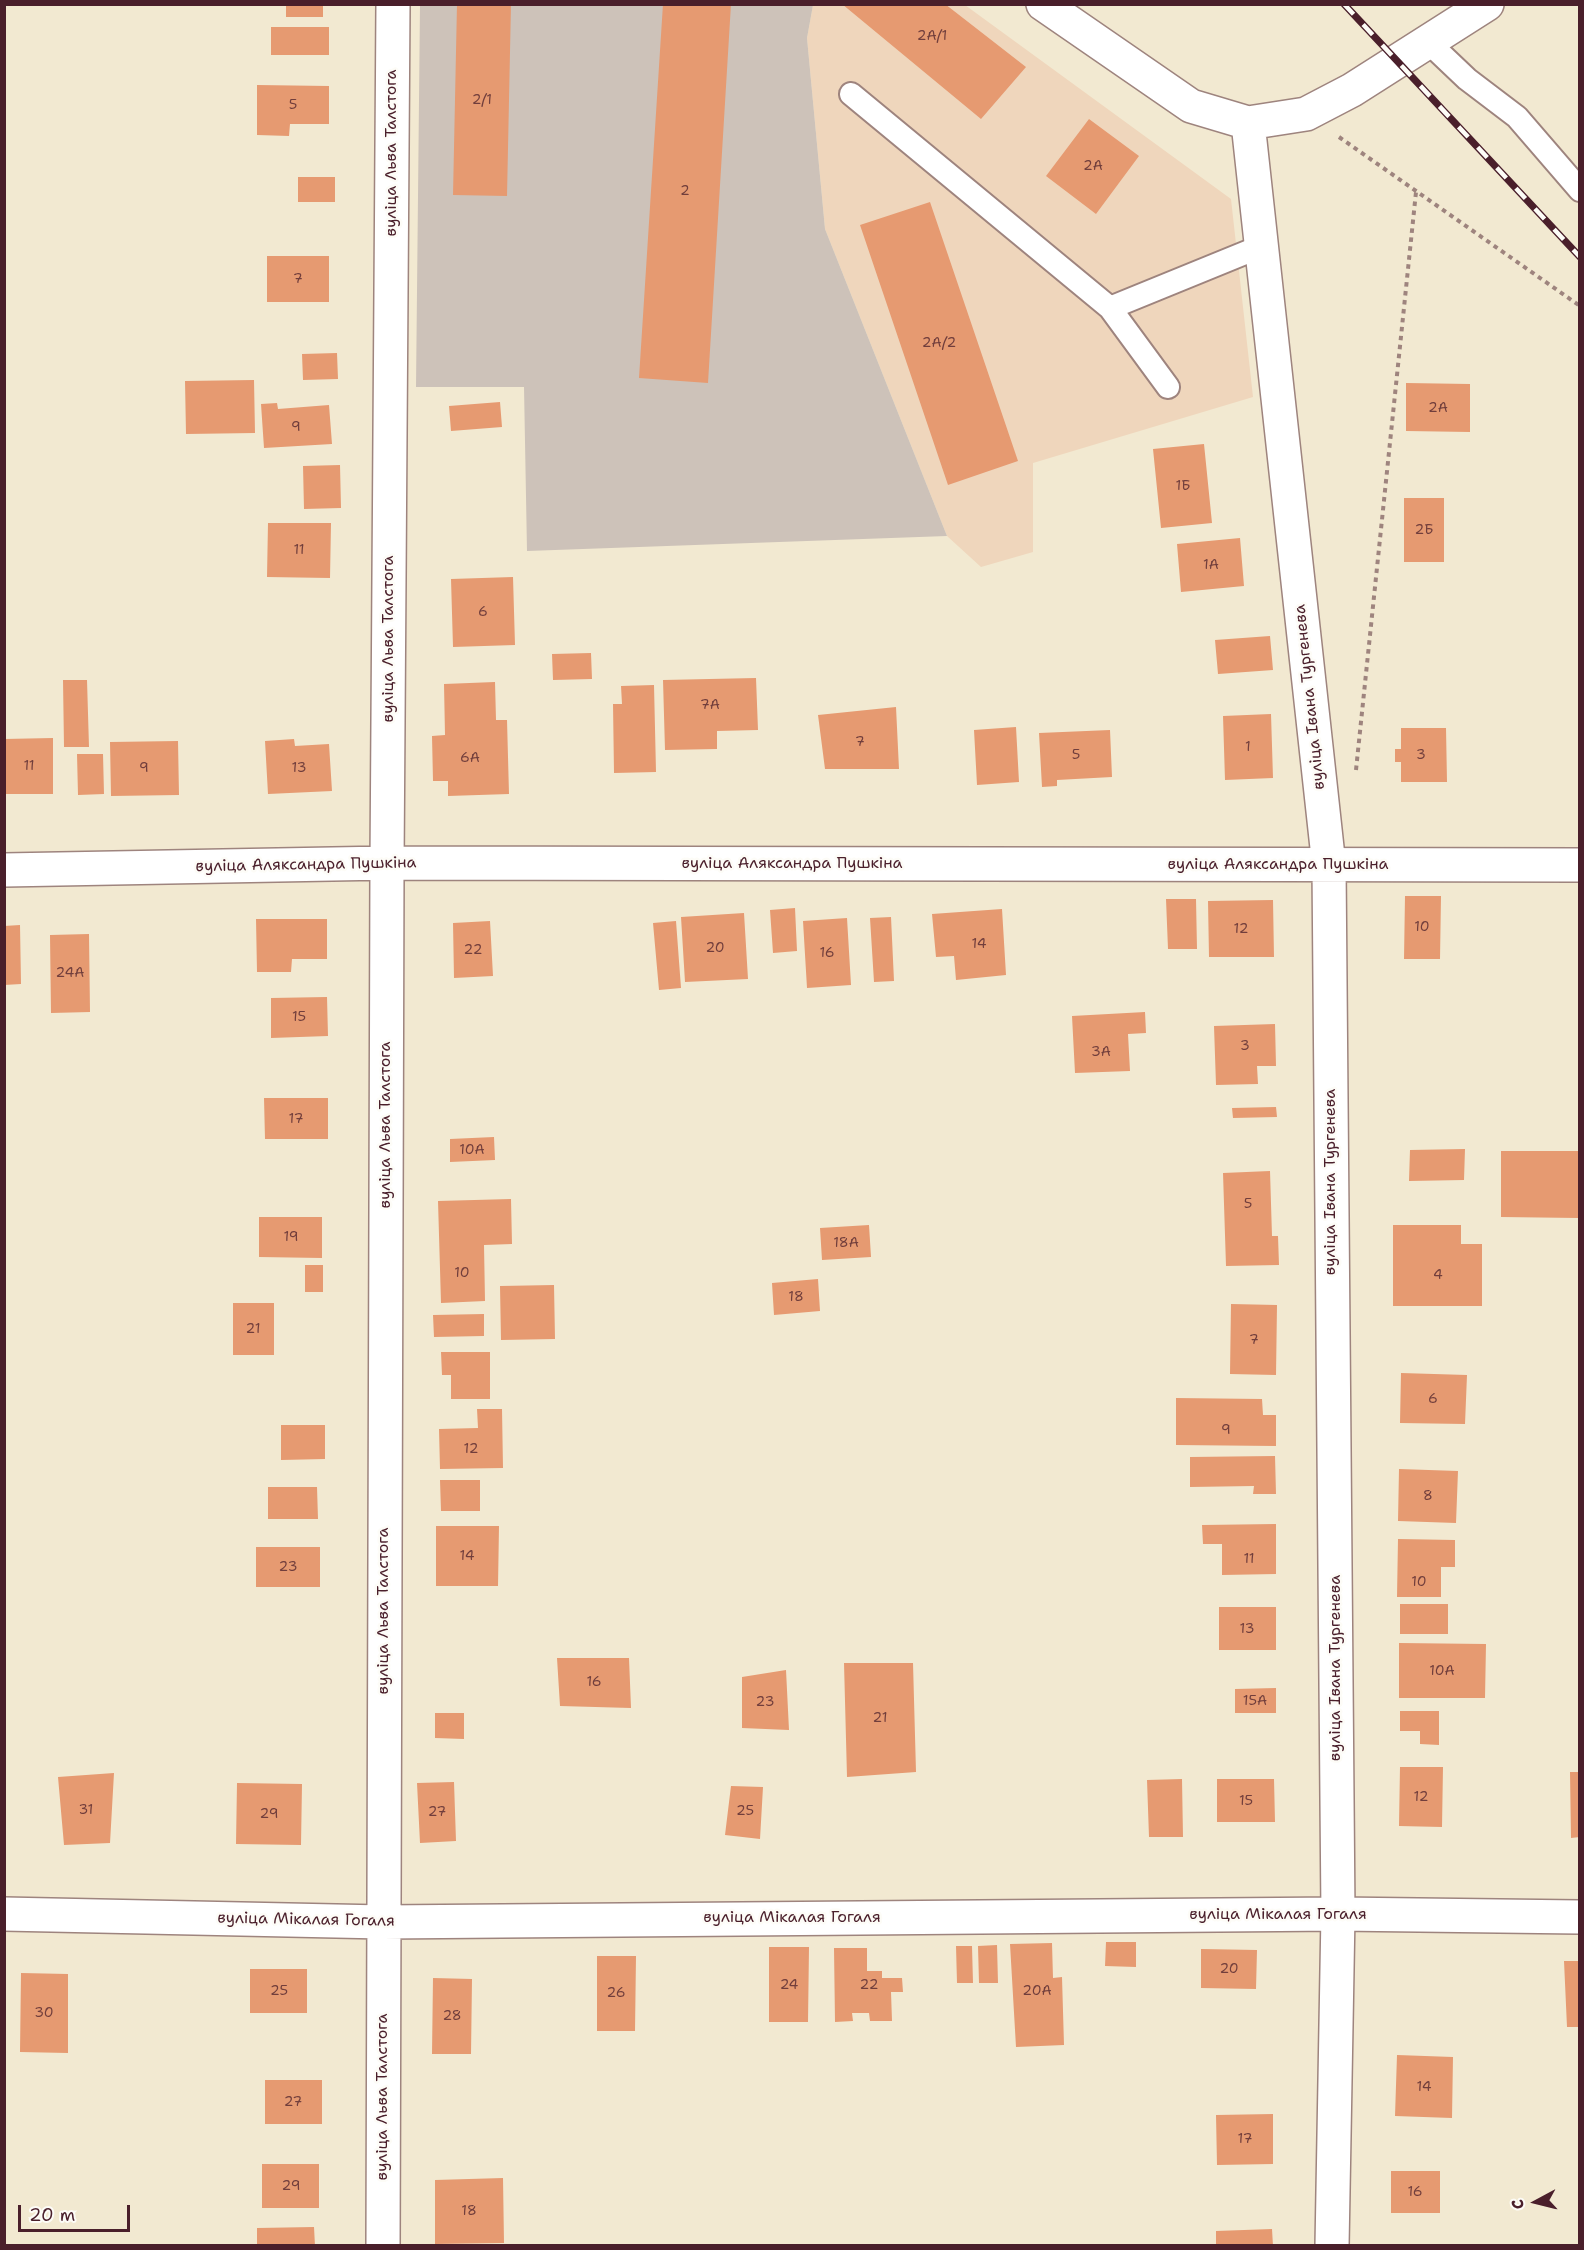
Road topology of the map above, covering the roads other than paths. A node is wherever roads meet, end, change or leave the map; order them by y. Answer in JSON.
{"nodes":[{"id":1,"x":393,"y":4,"type":"edge"},
{"id":2,"x":1043,"y":4,"type":"edge"},
{"id":3,"x":1487,"y":4,"type":"edge"},
{"id":4,"x":1427,"y":40,"type":"junction"},
{"id":5,"x":851,"y":93,"type":"dead end"},
{"id":6,"x":1248,"y":123,"type":"junction"},
{"id":7,"x":1580,"y":190,"type":"edge"},
{"id":8,"x":1262,"y":246,"type":"junction"},
{"id":9,"x":1110,"y":308,"type":"junction"},
{"id":10,"x":1168,"y":387,"type":"dead end"},
{"id":11,"x":387,"y":863,"type":"junction"},
{"id":12,"x":1580,"y":864,"type":"edge"},
{"id":13,"x":1329,"y":866,"type":"junction"},
{"id":14,"x":4,"y":870,"type":"edge"},
{"id":15,"x":4,"y":1914,"type":"edge"},
{"id":16,"x":1338,"y":1914,"type":"junction"},
{"id":17,"x":1580,"y":1917,"type":"edge"},
{"id":18,"x":383,"y":1922,"type":"junction"},
{"id":19,"x":383,"y":2246,"type":"edge"},
{"id":20,"x":1332,"y":2246,"type":"edge"}],
"edges":[{"from":1,"to":11,"type":"street","name":"вуліца Льва Талстога"},
{"from":2,"to":6,"type":"street"},
{"from":3,"to":4,"type":"street"},
{"from":4,"to":6,"type":"street"},
{"from":4,"to":7,"type":"lane"},
{"from":5,"to":9,"type":"lane"},
{"from":6,"to":8,"type":"street","name":"вуліца Івана Тургенева"},
{"from":8,"to":9,"type":"lane"},
{"from":8,"to":13,"type":"street","name":"вуліца Івана Тургенева"},
{"from":9,"to":10,"type":"lane"},
{"from":11,"to":13,"type":"street","name":"вуліца Аляксандра Пушкіна"},
{"from":11,"to":14,"type":"street","name":"вуліца Аляксандра Пушкіна"},
{"from":11,"to":18,"type":"street","name":"вуліца Льва Талстога"},
{"from":12,"to":13,"type":"street","name":"вуліца Аляксандра Пушкіна"},
{"from":13,"to":16,"type":"street","name":"вуліца Івана Тургенева"},
{"from":15,"to":18,"type":"street","name":"вуліца Мікалая Гогаля"},
{"from":16,"to":17,"type":"street","name":"вуліца Мікалая Гогаля"},
{"from":16,"to":18,"type":"street","name":"вуліца Мікалая Гогаля"},
{"from":16,"to":20,"type":"street","name":"вуліца Івана Тургенева"},
{"from":18,"to":19,"type":"street","name":"вуліца Льва Талстога"}]}
